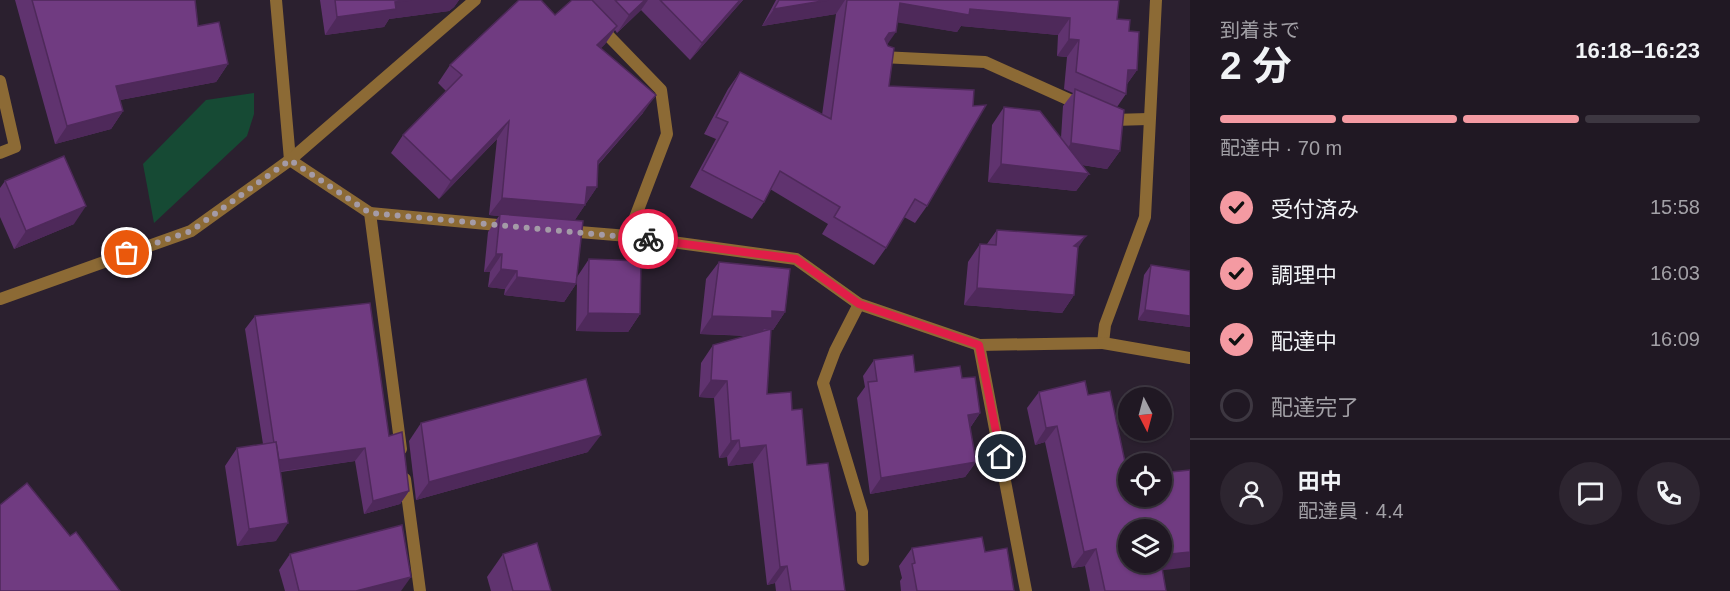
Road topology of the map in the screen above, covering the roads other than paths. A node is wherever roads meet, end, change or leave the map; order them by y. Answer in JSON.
{"nodes":[{"id":1,"x":276,"y":0,"type":"edge"},
{"id":2,"x":474,"y":0,"type":"edge"},
{"id":3,"x":1156,"y":0,"type":"edge"},
{"id":4,"x":590,"y":16,"type":"edge"},
{"id":5,"x":881,"y":57,"type":"edge"},
{"id":6,"x":0,"y":81,"type":"edge"},
{"id":7,"x":1148,"y":119,"type":"junction"},
{"id":8,"x":0,"y":153,"type":"edge"},
{"id":9,"x":290,"y":160,"type":"junction"},
{"id":10,"x":370,"y":213,"type":"junction"},
{"id":11,"x":525,"y":228,"type":"edge"},
{"id":12,"x":559,"y":231,"type":"edge"},
{"id":13,"x":628,"y":236,"type":"junction"},
{"id":14,"x":0,"y":299,"type":"edge"},
{"id":15,"x":859,"y":304,"type":"junction"},
{"id":16,"x":1103,"y":344,"type":"junction"},
{"id":17,"x":979,"y":345,"type":"junction"},
{"id":18,"x":1190,"y":358,"type":"edge"},
{"id":19,"x":863,"y":560,"type":"dead end"},
{"id":20,"x":420,"y":591,"type":"edge"},
{"id":21,"x":1026,"y":591,"type":"edge"}],
"edges":[{"from":1,"to":9,"type":"street"},
{"from":2,"to":9,"type":"street"},
{"from":3,"to":7,"type":"street"},
{"from":4,"to":13,"type":"street"},
{"from":5,"to":7,"type":"street"},
{"from":6,"to":8,"type":"street"},
{"from":7,"to":16,"type":"street"},
{"from":9,"to":10,"type":"street"},
{"from":9,"to":14,"type":"street"},
{"from":10,"to":11,"type":"street"},
{"from":10,"to":20,"type":"street"},
{"from":12,"to":13,"type":"street"},
{"from":13,"to":15,"type":"street"},
{"from":15,"to":17,"type":"street"},
{"from":15,"to":19,"type":"street"},
{"from":16,"to":17,"type":"street"},
{"from":16,"to":18,"type":"street"},
{"from":17,"to":21,"type":"street"}]}
